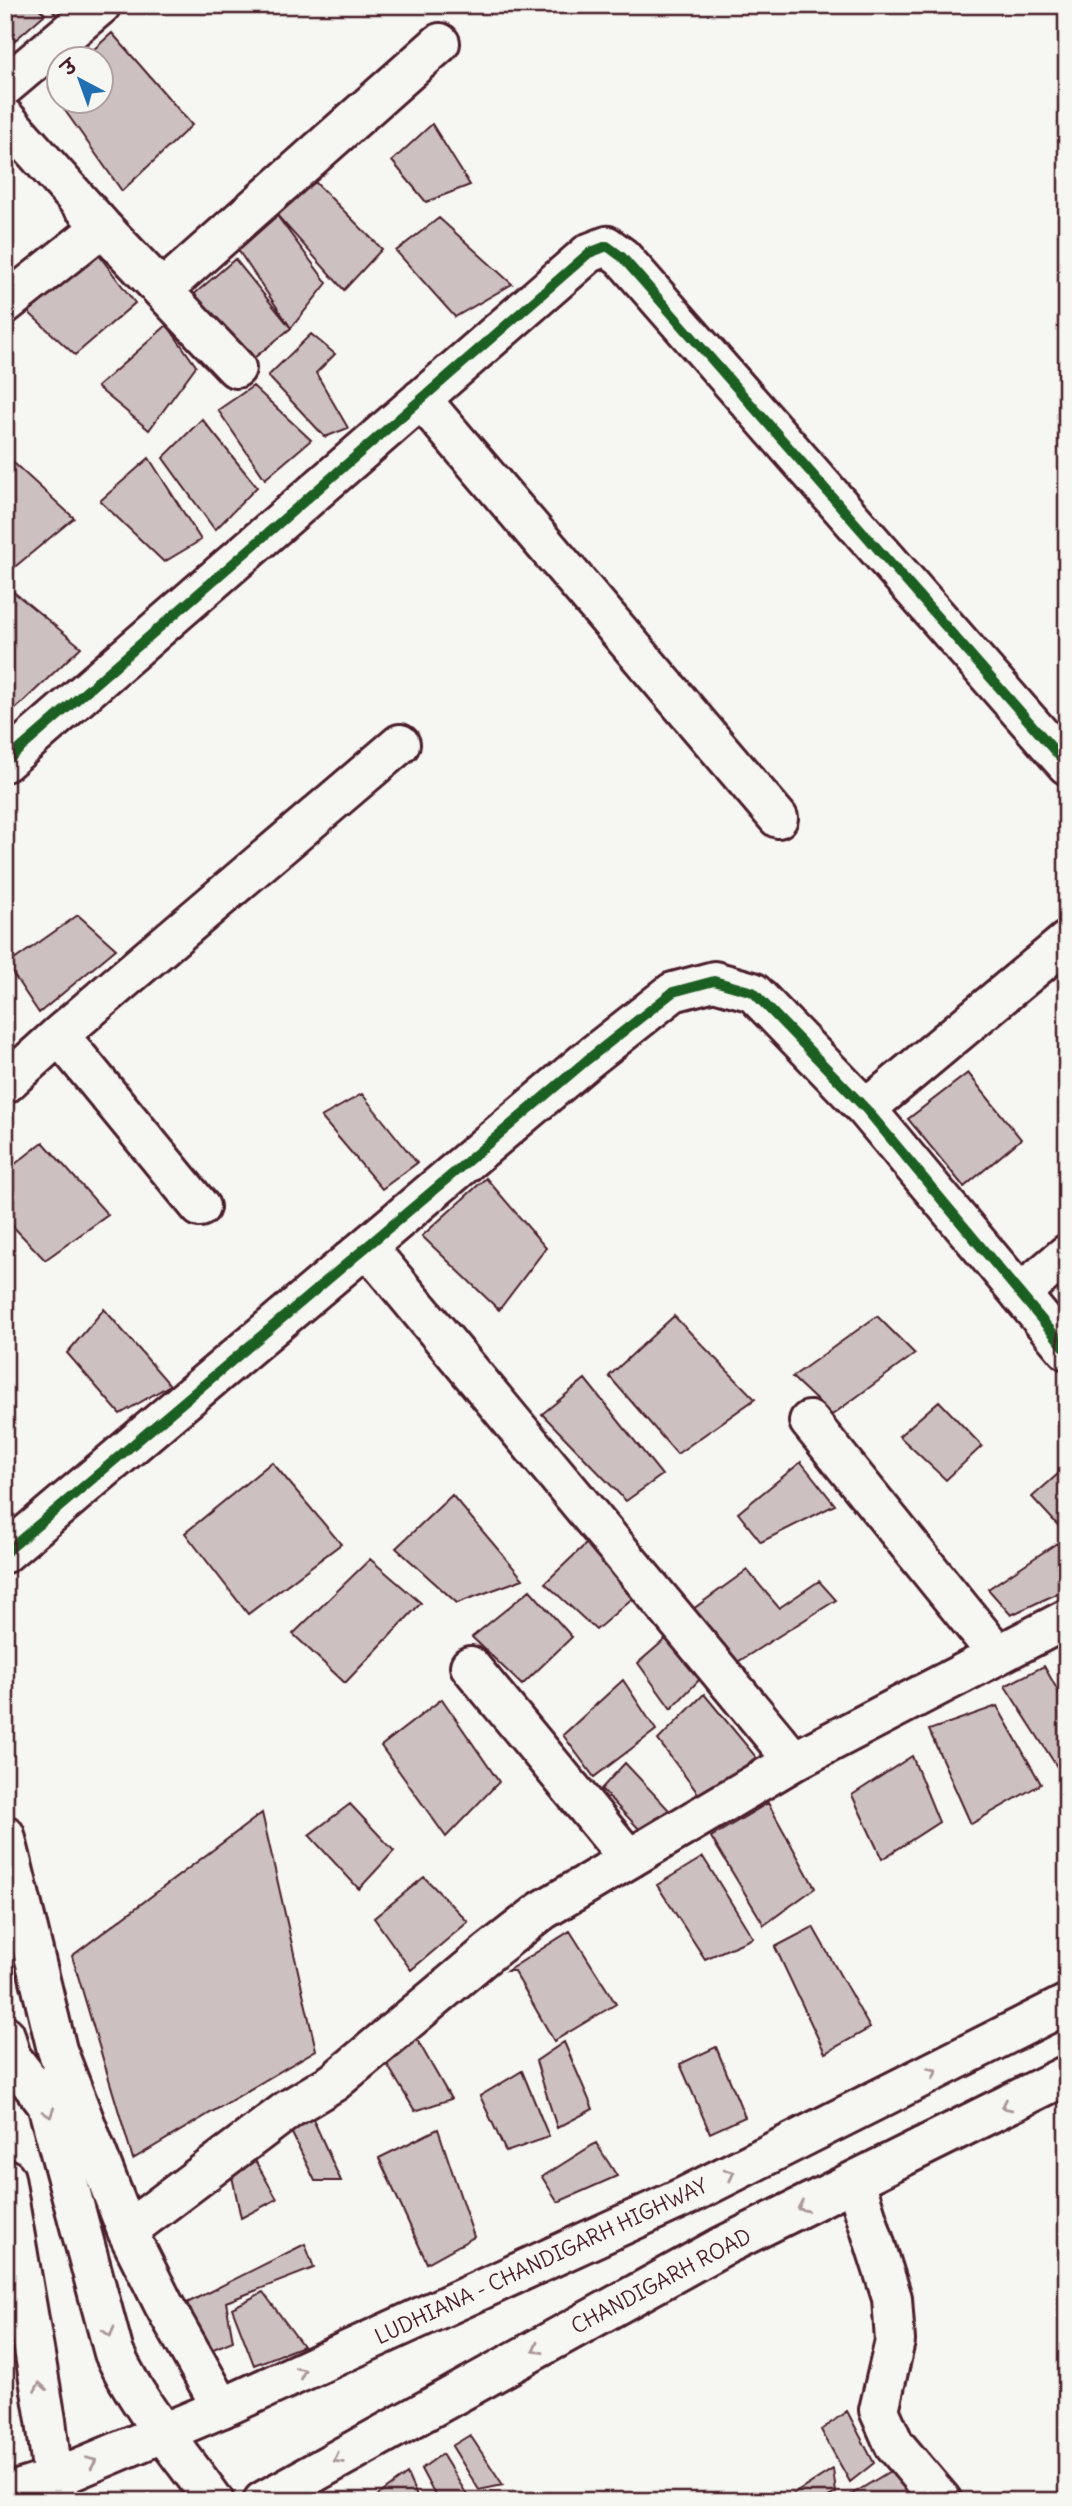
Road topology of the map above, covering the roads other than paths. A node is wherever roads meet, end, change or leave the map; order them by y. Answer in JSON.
{"nodes":[{"id":1,"x":101,"y":5,"type":"edge"},
{"id":2,"x":440,"y":43,"type":"dead end"},
{"id":3,"x":5,"y":86,"type":"edge"},
{"id":4,"x":5,"y":118,"type":"edge"},
{"id":5,"x":102,"y":226,"type":"junction"},
{"id":6,"x":162,"y":290,"type":"junction"},
{"id":7,"x":5,"y":304,"type":"edge"},
{"id":8,"x":236,"y":369,"type":"dead end"},
{"id":9,"x":421,"y":399,"type":"junction"},
{"id":10,"x":400,"y":744,"type":"dead end"},
{"id":11,"x":5,"y":762,"type":"edge"},
{"id":12,"x":1067,"y":765,"type":"edge"},
{"id":13,"x":778,"y":818,"type":"dead end"},
{"id":14,"x":1067,"y":941,"type":"edge"},
{"id":15,"x":59,"y":1035,"type":"junction"},
{"id":16,"x":5,"y":1084,"type":"edge"},
{"id":17,"x":866,"y":1109,"type":"junction"},
{"id":18,"x":200,"y":1207,"type":"dead end"},
{"id":19,"x":367,"y":1247,"type":"junction"},
{"id":20,"x":1067,"y":1254,"type":"edge"},
{"id":21,"x":1020,"y":1294,"type":"junction"},
{"id":22,"x":1067,"y":1350,"type":"edge"},
{"id":23,"x":809,"y":1421,"type":"dead end"},
{"id":24,"x":5,"y":1553,"type":"edge"},
{"id":25,"x":1067,"y":1619,"type":"edge"},
{"id":26,"x":998,"y":1655,"type":"junction"},
{"id":27,"x":470,"y":1666,"type":"dead end"},
{"id":28,"x":794,"y":1761,"type":"junction"},
{"id":29,"x":5,"y":1835,"type":"edge"},
{"id":30,"x":629,"y":1859,"type":"junction"},
{"id":31,"x":1067,"y":2004,"type":"edge"},
{"id":32,"x":7,"y":2058,"type":"edge"},
{"id":33,"x":1067,"y":2075,"type":"edge"},
{"id":34,"x":5,"y":2178,"type":"edge"},
{"id":35,"x":855,"y":2181,"type":"junction"},
{"id":36,"x":127,"y":2231,"type":"junction"},
{"id":37,"x":222,"y":2408,"type":"junction"},
{"id":38,"x":163,"y":2433,"type":"junction"},
{"id":39,"x":57,"y":2490,"type":"edge"},
{"id":40,"x":5,"y":2494,"type":"edge"},
{"id":41,"x":214,"y":2501,"type":"edge"},
{"id":42,"x":263,"y":2501,"type":"edge"},
{"id":43,"x":942,"y":2501,"type":"edge"}],
"edges":[{"from":1,"to":3,"type":"street"},
{"from":2,"to":6,"type":"street"},
{"from":4,"to":5,"type":"street"},
{"from":5,"to":6,"type":"street"},
{"from":5,"to":7,"type":"street"},
{"from":6,"to":8,"type":"street"},
{"from":9,"to":11,"type":"street"},
{"from":9,"to":12,"type":"street"},
{"from":9,"to":13,"type":"street"},
{"from":10,"to":15,"type":"street"},
{"from":14,"to":17,"type":"street"},
{"from":15,"to":16,"type":"street"},
{"from":15,"to":18,"type":"street"},
{"from":17,"to":19,"type":"street"},
{"from":17,"to":21,"type":"street"},
{"from":19,"to":24,"type":"street"},
{"from":19,"to":28,"type":"street"},
{"from":20,"to":21,"type":"street"},
{"from":21,"to":22,"type":"street"},
{"from":23,"to":26,"type":"street"},
{"from":25,"to":26,"type":"street"},
{"from":26,"to":28,"type":"street"},
{"from":27,"to":30,"type":"street"},
{"from":28,"to":30,"type":"street"},
{"from":29,"to":36,"type":"street"},
{"from":30,"to":36,"type":"street"},
{"from":37,"to":31,"type":"street","name":"LUDHIANA - CHANDIGARH HIGHWAY","one_way":true},
{"from":32,"to":38,"type":"street","one_way":true},
{"from":33,"to":35,"type":"street","name":"CHANDIGARH ROAD","one_way":true},
{"from":39,"to":34,"type":"street","one_way":true},
{"from":35,"to":42,"type":"street","name":"CHANDIGARH ROAD","one_way":true},
{"from":35,"to":43,"type":"street"},
{"from":36,"to":37,"type":"street"},
{"from":37,"to":38,"type":"street","name":"LUDHIANA - CHANDIGARH HIGHWAY"},
{"from":39,"to":38,"type":"street","name":"LUDHIANA - CHANDIGARH HIGHWAY","one_way":true},
{"from":38,"to":41,"type":"street"},
{"from":39,"to":40,"type":"street","name":"LUDHIANA - CHANDIGARH HIGHWAY"}]}
